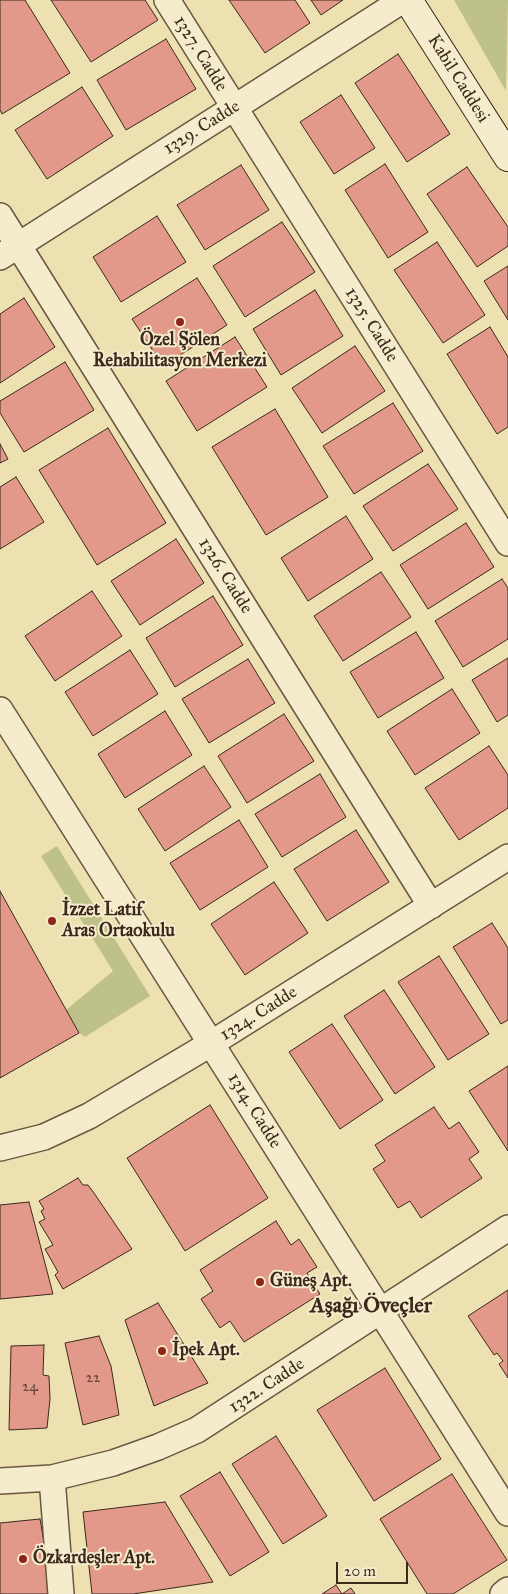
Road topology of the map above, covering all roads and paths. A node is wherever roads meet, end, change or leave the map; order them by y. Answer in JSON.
{"nodes":[{"id":1,"x":167,"y":0,"type":"edge"},
{"id":2,"x":404,"y":0,"type":"edge"},
{"id":3,"x":408,"y":0,"type":"edge"},
{"id":4,"x":234,"y":108,"type":"junction"},
{"id":5,"x":508,"y":157,"type":"edge"},
{"id":6,"x":0,"y":216,"type":"edge"},
{"id":7,"x":9,"y":251,"type":"edge"},
{"id":8,"x":508,"y":543,"type":"edge"},
{"id":9,"x":0,"y":710,"type":"edge"},
{"id":10,"x":508,"y":857,"type":"edge"},
{"id":11,"x":431,"y":906,"type":"junction"},
{"id":12,"x":212,"y":1044,"type":"junction"},
{"id":13,"x":0,"y":1148,"type":"edge"},
{"id":14,"x":508,"y":1228,"type":"edge"},
{"id":15,"x":380,"y":1312,"type":"junction"},
{"id":16,"x":52,"y":1478,"type":"junction"},
{"id":17,"x":0,"y":1481,"type":"edge"},
{"id":18,"x":508,"y":1513,"type":"edge"},
{"id":19,"x":508,"y":1590,"type":"edge"},
{"id":20,"x":61,"y":1594,"type":"edge"},
{"id":21,"x":502,"y":1594,"type":"edge"}],
"edges":[{"from":1,"to":4,"type":"street","name":"1327. Cadde"},
{"from":2,"to":4,"type":"street","name":"1329. Cadde"},
{"from":3,"to":5,"type":"main road","name":"Kabil Caddesi"},
{"from":4,"to":7,"type":"street","name":"1329. Cadde"},
{"from":4,"to":8,"type":"street","name":"1325. Cadde"},
{"from":6,"to":7,"type":"street","name":"1326. Cadde"},
{"from":7,"to":11,"type":"street","name":"1326. Cadde"},
{"from":9,"to":12,"type":"street","name":"1314. Cadde"},
{"from":10,"to":11,"type":"street","name":"1324. Cadde"},
{"from":11,"to":12,"type":"street","name":"1324. Cadde"},
{"from":12,"to":13,"type":"street","name":"1324. Cadde"},
{"from":12,"to":15,"type":"street","name":"1314. Cadde"},
{"from":14,"to":15,"type":"street","name":"1322. Cadde"},
{"from":15,"to":16,"type":"street","name":"1322. Cadde"},
{"from":15,"to":18,"type":"street","name":"1314. Cadde"},
{"from":16,"to":17,"type":"street","name":"1322. Cadde"},
{"from":16,"to":20,"type":"street"},
{"from":19,"to":21,"type":"street"}]}
